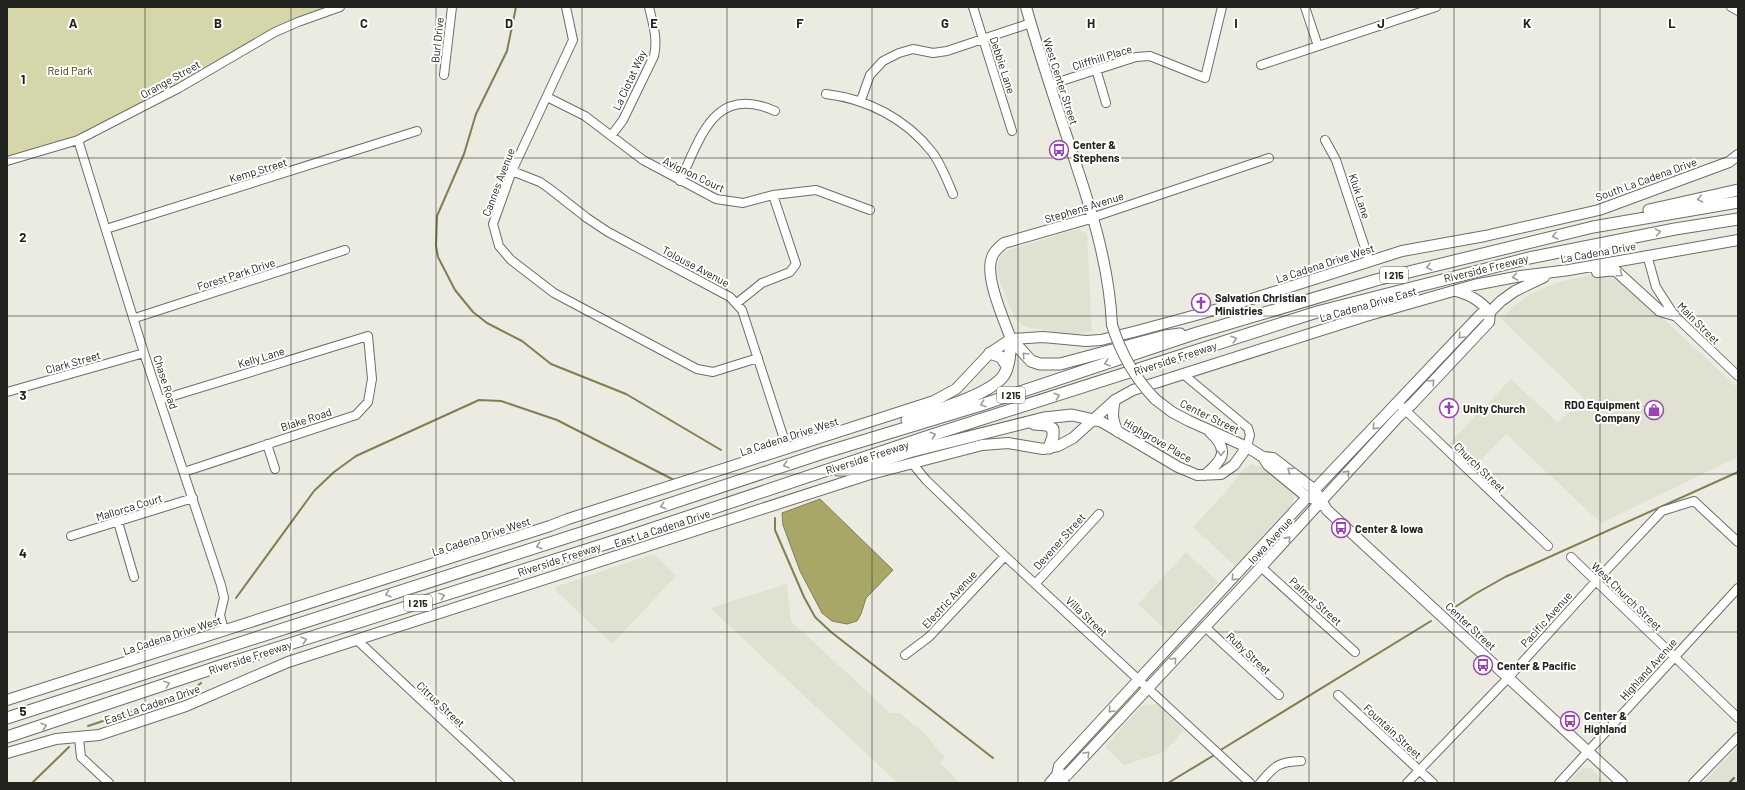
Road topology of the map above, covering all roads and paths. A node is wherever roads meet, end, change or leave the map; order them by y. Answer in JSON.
{"nodes":[{"id":1,"x":340,"y":7,"type":"edge"},
{"id":2,"x":452,"y":7,"type":"edge"},
{"id":3,"x":566,"y":7,"type":"edge"},
{"id":4,"x":649,"y":7,"type":"edge"},
{"id":5,"x":973,"y":7,"type":"edge"},
{"id":6,"x":1026,"y":7,"type":"edge"},
{"id":7,"x":1222,"y":7,"type":"edge"},
{"id":8,"x":1305,"y":7,"type":"edge"},
{"id":9,"x":1436,"y":7,"type":"edge"},
{"id":10,"x":1731,"y":7,"type":"edge"},
{"id":11,"x":1425,"y":9,"type":"edge"},
{"id":12,"x":1738,"y":11,"type":"edge"},
{"id":13,"x":1031,"y":24,"type":"junction"},
{"id":14,"x":983,"y":39,"type":"junction"},
{"id":15,"x":1318,"y":46,"type":"junction"},
{"id":16,"x":1262,"y":65,"type":"dead end"},
{"id":17,"x":1096,"y":69,"type":"junction"},
{"id":18,"x":444,"y":75,"type":"dead end"},
{"id":19,"x":1049,"y":85,"type":"junction"},
{"id":20,"x":826,"y":94,"type":"dead end"},
{"id":21,"x":547,"y":97,"type":"junction"},
{"id":22,"x":861,"y":100,"type":"junction"},
{"id":23,"x":1106,"y":103,"type":"dead end"},
{"id":24,"x":775,"y":111,"type":"dead end"},
{"id":25,"x":417,"y":131,"type":"dead end"},
{"id":26,"x":1012,"y":131,"type":"dead end"},
{"id":27,"x":611,"y":136,"type":"junction"},
{"id":28,"x":78,"y":140,"type":"junction"},
{"id":29,"x":1325,"y":140,"type":"dead end"},
{"id":30,"x":1738,"y":155,"type":"edge"},
{"id":31,"x":1270,"y":158,"type":"dead end"},
{"id":32,"x":7,"y":162,"type":"edge"},
{"id":33,"x":1734,"y":163,"type":"edge"},
{"id":34,"x":512,"y":171,"type":"junction"},
{"id":35,"x":680,"y":181,"type":"junction"},
{"id":36,"x":1738,"y":190,"type":"edge"},
{"id":37,"x":952,"y":194,"type":"dead end"},
{"id":38,"x":773,"y":195,"type":"junction"},
{"id":39,"x":1738,"y":202,"type":"edge"},
{"id":40,"x":870,"y":210,"type":"dead end"},
{"id":41,"x":1094,"y":217,"type":"junction"},
{"id":42,"x":1571,"y":217,"type":"joint"},
{"id":43,"x":1738,"y":219,"type":"edge"},
{"id":44,"x":1593,"y":227,"type":"junction"},
{"id":45,"x":106,"y":229,"type":"junction"},
{"id":46,"x":1738,"y":240,"type":"edge"},
{"id":47,"x":344,"y":250,"type":"dead end"},
{"id":48,"x":1647,"y":256,"type":"junction"},
{"id":49,"x":1369,"y":260,"type":"junction"},
{"id":50,"x":1569,"y":270,"type":"junction"},
{"id":51,"x":1553,"y":273,"type":"junction"},
{"id":52,"x":1456,"y":291,"type":"junction"},
{"id":53,"x":737,"y":303,"type":"junction"},
{"id":54,"x":1490,"y":312,"type":"junction"},
{"id":55,"x":1674,"y":315,"type":"junction"},
{"id":56,"x":135,"y":318,"type":"junction"},
{"id":57,"x":1112,"y":325,"type":"joint"},
{"id":58,"x":1197,"y":333,"type":"junction"},
{"id":59,"x":368,"y":336,"type":"joint"},
{"id":60,"x":1011,"y":339,"type":"junction"},
{"id":61,"x":990,"y":352,"type":"junction"},
{"id":62,"x":144,"y":353,"type":"junction"},
{"id":63,"x":758,"y":358,"type":"junction"},
{"id":64,"x":1007,"y":366,"type":"junction"},
{"id":65,"x":1183,"y":374,"type":"junction"},
{"id":66,"x":1738,"y":376,"type":"edge"},
{"id":67,"x":7,"y":392,"type":"edge"},
{"id":68,"x":160,"y":400,"type":"junction"},
{"id":69,"x":1115,"y":400,"type":"junction"},
{"id":70,"x":1398,"y":402,"type":"junction"},
{"id":71,"x":1405,"y":410,"type":"junction"},
{"id":72,"x":1094,"y":420,"type":"junction"},
{"id":73,"x":1020,"y":425,"type":"junction"},
{"id":74,"x":1207,"y":429,"type":"junction"},
{"id":75,"x":1118,"y":432,"type":"junction"},
{"id":76,"x":267,"y":444,"type":"junction"},
{"id":77,"x":1248,"y":447,"type":"junction"},
{"id":78,"x":787,"y":448,"type":"junction"},
{"id":79,"x":1049,"y":448,"type":"junction"},
{"id":80,"x":823,"y":453,"type":"junction"},
{"id":81,"x":1263,"y":456,"type":"junction"},
{"id":82,"x":912,"y":463,"type":"junction"},
{"id":83,"x":275,"y":469,"type":"dead end"},
{"id":84,"x":829,"y":470,"type":"junction"},
{"id":85,"x":184,"y":472,"type":"junction"},
{"id":86,"x":1205,"y":475,"type":"junction"},
{"id":87,"x":1315,"y":490,"type":"junction"},
{"id":88,"x":801,"y":496,"type":"joint"},
{"id":89,"x":1307,"y":497,"type":"junction"},
{"id":90,"x":193,"y":498,"type":"junction"},
{"id":91,"x":1321,"y":502,"type":"junction"},
{"id":92,"x":1099,"y":514,"type":"dead end"},
{"id":93,"x":118,"y":522,"type":"junction"},
{"id":94,"x":72,"y":536,"type":"dead end"},
{"id":95,"x":1738,"y":542,"type":"edge"},
{"id":96,"x":1548,"y":546,"type":"dead end"},
{"id":97,"x":1005,"y":556,"type":"junction"},
{"id":98,"x":1571,"y":557,"type":"dead end"},
{"id":99,"x":1262,"y":567,"type":"junction"},
{"id":100,"x":134,"y":577,"type":"dead end"},
{"id":101,"x":1596,"y":581,"type":"junction"},
{"id":102,"x":1036,"y":584,"type":"junction"},
{"id":103,"x":1738,"y":588,"type":"edge"},
{"id":104,"x":1205,"y":627,"type":"junction"},
{"id":105,"x":224,"y":630,"type":"junction"},
{"id":106,"x":357,"y":640,"type":"junction"},
{"id":107,"x":1355,"y":652,"type":"dead end"},
{"id":108,"x":905,"y":654,"type":"dead end"},
{"id":109,"x":1675,"y":657,"type":"junction"},
{"id":110,"x":1508,"y":678,"type":"junction"},
{"id":111,"x":1138,"y":680,"type":"junction"},
{"id":112,"x":1147,"y":688,"type":"junction"},
{"id":113,"x":1278,"y":695,"type":"dead end"},
{"id":114,"x":1338,"y":695,"type":"dead end"},
{"id":115,"x":7,"y":700,"type":"edge"},
{"id":116,"x":7,"y":718,"type":"edge"},
{"id":117,"x":1738,"y":718,"type":"edge"},
{"id":118,"x":7,"y":737,"type":"edge"},
{"id":119,"x":1738,"y":737,"type":"edge"},
{"id":120,"x":79,"y":738,"type":"junction"},
{"id":121,"x":1588,"y":752,"type":"junction"},
{"id":122,"x":7,"y":753,"type":"edge"},
{"id":123,"x":1301,"y":761,"type":"dead end"},
{"id":124,"x":1419,"y":770,"type":"junction"},
{"id":125,"x":1054,"y":779,"type":"edge"},
{"id":126,"x":109,"y":783,"type":"edge"},
{"id":127,"x":510,"y":783,"type":"edge"},
{"id":128,"x":1065,"y":783,"type":"edge"},
{"id":129,"x":1250,"y":783,"type":"edge"},
{"id":130,"x":1260,"y":783,"type":"edge"},
{"id":131,"x":1407,"y":783,"type":"edge"},
{"id":132,"x":1433,"y":783,"type":"edge"},
{"id":133,"x":1558,"y":783,"type":"edge"},
{"id":134,"x":1622,"y":783,"type":"edge"},
{"id":135,"x":1693,"y":783,"type":"edge"}],
"edges":[{"from":1,"to":28,"type":"street","name":"Orange Street"},
{"from":2,"to":18,"type":"street","name":"Burl Drive"},
{"from":3,"to":21,"type":"street","name":"Cannes Avenue"},
{"from":4,"to":27,"type":"street","name":"La Ciotat Way"},
{"from":5,"to":14,"type":"street","name":"Debbie Lane"},
{"from":6,"to":13,"type":"main road","name":"West Center Street"},
{"from":7,"to":17,"type":"street","name":"Cliffhill Place"},
{"from":8,"to":15,"type":"street"},
{"from":9,"to":11,"type":"street"},
{"from":10,"to":12,"type":"street"},
{"from":11,"to":15,"type":"street"},
{"from":13,"to":14,"type":"street"},
{"from":13,"to":19,"type":"main road","name":"West Center Street"},
{"from":14,"to":22,"type":"street"},
{"from":14,"to":26,"type":"street","name":"Debbie Lane"},
{"from":15,"to":16,"type":"street"},
{"from":17,"to":19,"type":"street","name":"Cliffhill Place"},
{"from":17,"to":23,"type":"street"},
{"from":19,"to":41,"type":"main road","name":"West Center Street"},
{"from":20,"to":22,"type":"street"},
{"from":21,"to":27,"type":"street","name":"Avignon Court"},
{"from":21,"to":34,"type":"street","name":"Cannes Avenue"},
{"from":22,"to":37,"type":"street"},
{"from":24,"to":35,"type":"street"},
{"from":25,"to":45,"type":"street","name":"Kemp Street"},
{"from":27,"to":35,"type":"street","name":"Avignon Court"},
{"from":28,"to":32,"type":"street","name":"Orange Street"},
{"from":28,"to":45,"type":"street","name":"Chase Road"},
{"from":29,"to":49,"type":"street","name":"Kluk Lane"},
{"from":30,"to":33,"type":"main road","name":"South La Cadena Drive"},
{"from":31,"to":41,"type":"street","name":"Stephens Avenue"},
{"from":33,"to":42,"type":"main road","name":"South La Cadena Drive"},
{"from":34,"to":53,"type":"street","name":"Tolouse Avenue"},
{"from":34,"to":63,"type":"street","name":"Cannes Avenue"},
{"from":35,"to":38,"type":"street","name":"Avignon Court"},
{"from":36,"to":44,"type":"highway","one_way":true},
{"from":38,"to":40,"type":"street","name":"Avignon Court"},
{"from":38,"to":53,"type":"street"},
{"from":39,"to":44,"type":"highway","name":"Riverside Freeway","number":"I 215"},
{"from":41,"to":57,"type":"main road","name":"West Center Street"},
{"from":41,"to":60,"type":"main road","name":"Stephens Avenue"},
{"from":42,"to":49,"type":"main road","name":"La Cadena Drive West"},
{"from":84,"to":43,"type":"highway","name":"Riverside Freeway","number":"I 215","one_way":true},
{"from":44,"to":58,"type":"highway","name":"Riverside Freeway","number":"I 215","one_way":true},
{"from":45,"to":56,"type":"street","name":"Chase Road"},
{"from":46,"to":48,"type":"main road","name":"La Cadena Drive"},
{"from":47,"to":56,"type":"street","name":"Forest Park Drive"},
{"from":48,"to":50,"type":"main road","name":"La Cadena Drive"},
{"from":48,"to":55,"type":"street","name":"Main Street"},
{"from":49,"to":60,"type":"main road","name":"La Cadena Drive West"},
{"from":50,"to":51,"type":"main road","name":"La Cadena Drive"},
{"from":50,"to":55,"type":"main road","one_way":true},
{"from":51,"to":52,"type":"main road","name":"La Cadena Drive East","one_way":true},
{"from":51,"to":54,"type":"main road","name":"Iowa Avenue"},
{"from":52,"to":54,"type":"main road"},
{"from":52,"to":65,"type":"main road","name":"La Cadena Drive East"},
{"from":53,"to":63,"type":"street"},
{"from":54,"to":70,"type":"main road","name":"Iowa Avenue","one_way":true},
{"from":71,"to":54,"type":"main road","name":"Iowa Avenue","one_way":true},
{"from":55,"to":66,"type":"street","name":"Main Street"},
{"from":56,"to":62,"type":"street","name":"Chase Road"},
{"from":57,"to":74,"type":"main road","name":"Center Street","bridge":true},
{"from":58,"to":60,"type":"highway","one_way":true},
{"from":58,"to":80,"type":"highway","name":"Riverside Freeway","number":"I 215","one_way":true},
{"from":59,"to":68,"type":"street","name":"Kelly Lane"},
{"from":59,"to":76,"type":"street","name":"Blake Road"},
{"from":60,"to":61,"type":"main road","name":"La Cadena Drive West"},
{"from":60,"to":64,"type":"highway"},
{"from":61,"to":64,"type":"highway"},
{"from":61,"to":78,"type":"main road","name":"La Cadena Drive West"},
{"from":62,"to":67,"type":"street","name":"Clark Street"},
{"from":62,"to":68,"type":"street","name":"Chase Road"},
{"from":63,"to":78,"type":"street"},
{"from":64,"to":80,"type":"highway"},
{"from":65,"to":69,"type":"main road","name":"La Cadena Drive East"},
{"from":65,"to":77,"type":"street","name":"Center Street"},
{"from":68,"to":85,"type":"street","name":"Chase Road"},
{"from":69,"to":72,"type":"main road","name":"La Cadena Drive East"},
{"from":69,"to":75,"type":"main road"},
{"from":70,"to":71,"type":"street","name":"Church Street"},
{"from":70,"to":87,"type":"main road","name":"Iowa Avenue","one_way":true},
{"from":91,"to":71,"type":"main road","name":"Iowa Avenue","one_way":true},
{"from":71,"to":96,"type":"street","name":"Church Street"},
{"from":72,"to":73,"type":"highway"},
{"from":72,"to":75,"type":"main road","name":"Highgrove Place"},
{"from":72,"to":79,"type":"main road","name":"La Cadena Drive East"},
{"from":73,"to":79,"type":"highway"},
{"from":73,"to":84,"type":"highway"},
{"from":74,"to":77,"type":"main road","name":"Center Street"},
{"from":74,"to":86,"type":"main road","one_way":true},
{"from":75,"to":86,"type":"main road","name":"Highgrove Place"},
{"from":76,"to":83,"type":"street"},
{"from":76,"to":85,"type":"street","name":"Blake Road"},
{"from":77,"to":81,"type":"main road","name":"Center Street"},
{"from":77,"to":86,"type":"main road","name":"Highgrove Place"},
{"from":78,"to":105,"type":"main road","name":"La Cadena Drive West"},
{"from":79,"to":82,"type":"main road","name":"La Cadena Drive East"},
{"from":80,"to":116,"type":"highway","name":"Riverside Freeway","number":"I 215","one_way":true},
{"from":87,"to":81,"type":"main road","name":"Center Street","one_way":true},
{"from":81,"to":89,"type":"main road","name":"Center Street"},
{"from":82,"to":88,"type":"main road","name":"La Cadena Drive East"},
{"from":82,"to":97,"type":"street","name":"Villa Street"},
{"from":118,"to":84,"type":"highway","name":"Riverside Freeway","number":"I 215","one_way":true},
{"from":85,"to":90,"type":"street","name":"Chase Road"},
{"from":87,"to":89,"type":"main road","name":"Iowa Avenue"},
{"from":87,"to":91,"type":"main road","name":"Center Street"},
{"from":88,"to":106,"type":"main road","name":"East La Cadena Drive"},
{"from":89,"to":91,"type":"main road","name":"Center Street"},
{"from":89,"to":111,"type":"main road","name":"Iowa Avenue","one_way":true},
{"from":90,"to":93,"type":"street","name":"Mallorca Court"},
{"from":90,"to":105,"type":"street","name":"Chase Road"},
{"from":99,"to":91,"type":"main road","name":"Iowa Avenue","one_way":true},
{"from":91,"to":110,"type":"main road","name":"Center Street"},
{"from":92,"to":102,"type":"street","name":"Devener Street"},
{"from":93,"to":94,"type":"street","name":"Mallorca Court"},
{"from":93,"to":100,"type":"street"},
{"from":95,"to":101,"type":"street","name":"Pacific Avenue"},
{"from":97,"to":102,"type":"street","name":"Villa Street"},
{"from":97,"to":108,"type":"street","name":"Electric Avenue"},
{"from":98,"to":101,"type":"street","name":"West Church Street"},
{"from":99,"to":104,"type":"main road","name":"Iowa Avenue"},
{"from":99,"to":107,"type":"street","name":"Palmer Street"},
{"from":101,"to":109,"type":"street","name":"West Church Street"},
{"from":101,"to":110,"type":"street","name":"Pacific Avenue"},
{"from":102,"to":111,"type":"street","name":"Villa Street"},
{"from":103,"to":109,"type":"street","name":"Highland Avenue"},
{"from":112,"to":104,"type":"main road","name":"Iowa Avenue","one_way":true},
{"from":104,"to":113,"type":"street","name":"Ruby Street"},
{"from":105,"to":115,"type":"main road","name":"La Cadena Drive West"},
{"from":106,"to":120,"type":"main road","name":"East La Cadena Drive"},
{"from":106,"to":127,"type":"street","name":"Citrus Street"},
{"from":109,"to":117,"type":"street","name":"West Church Street"},
{"from":109,"to":121,"type":"street","name":"Highland Avenue"},
{"from":110,"to":121,"type":"main road","name":"Center Street"},
{"from":110,"to":124,"type":"street","name":"Pacific Avenue"},
{"from":111,"to":112,"type":"street","name":"Villa Street"},
{"from":111,"to":125,"type":"main road","name":"Iowa Avenue","one_way":true},
{"from":125,"to":112,"type":"main road","name":"Iowa Avenue","one_way":true},
{"from":112,"to":129,"type":"street","name":"Villa Street"},
{"from":114,"to":124,"type":"street","name":"Fountain Street"},
{"from":119,"to":135,"type":"street"},
{"from":120,"to":122,"type":"main road","name":"East La Cadena Drive"},
{"from":120,"to":126,"type":"street"},
{"from":121,"to":133,"type":"street","name":"Highland Avenue"},
{"from":121,"to":134,"type":"main road","name":"Center Street"},
{"from":123,"to":130,"type":"street"},
{"from":124,"to":131,"type":"street","name":"Pacific Avenue"},
{"from":124,"to":132,"type":"street","name":"Fountain Street"},
{"from":125,"to":128,"type":"street"}]}
